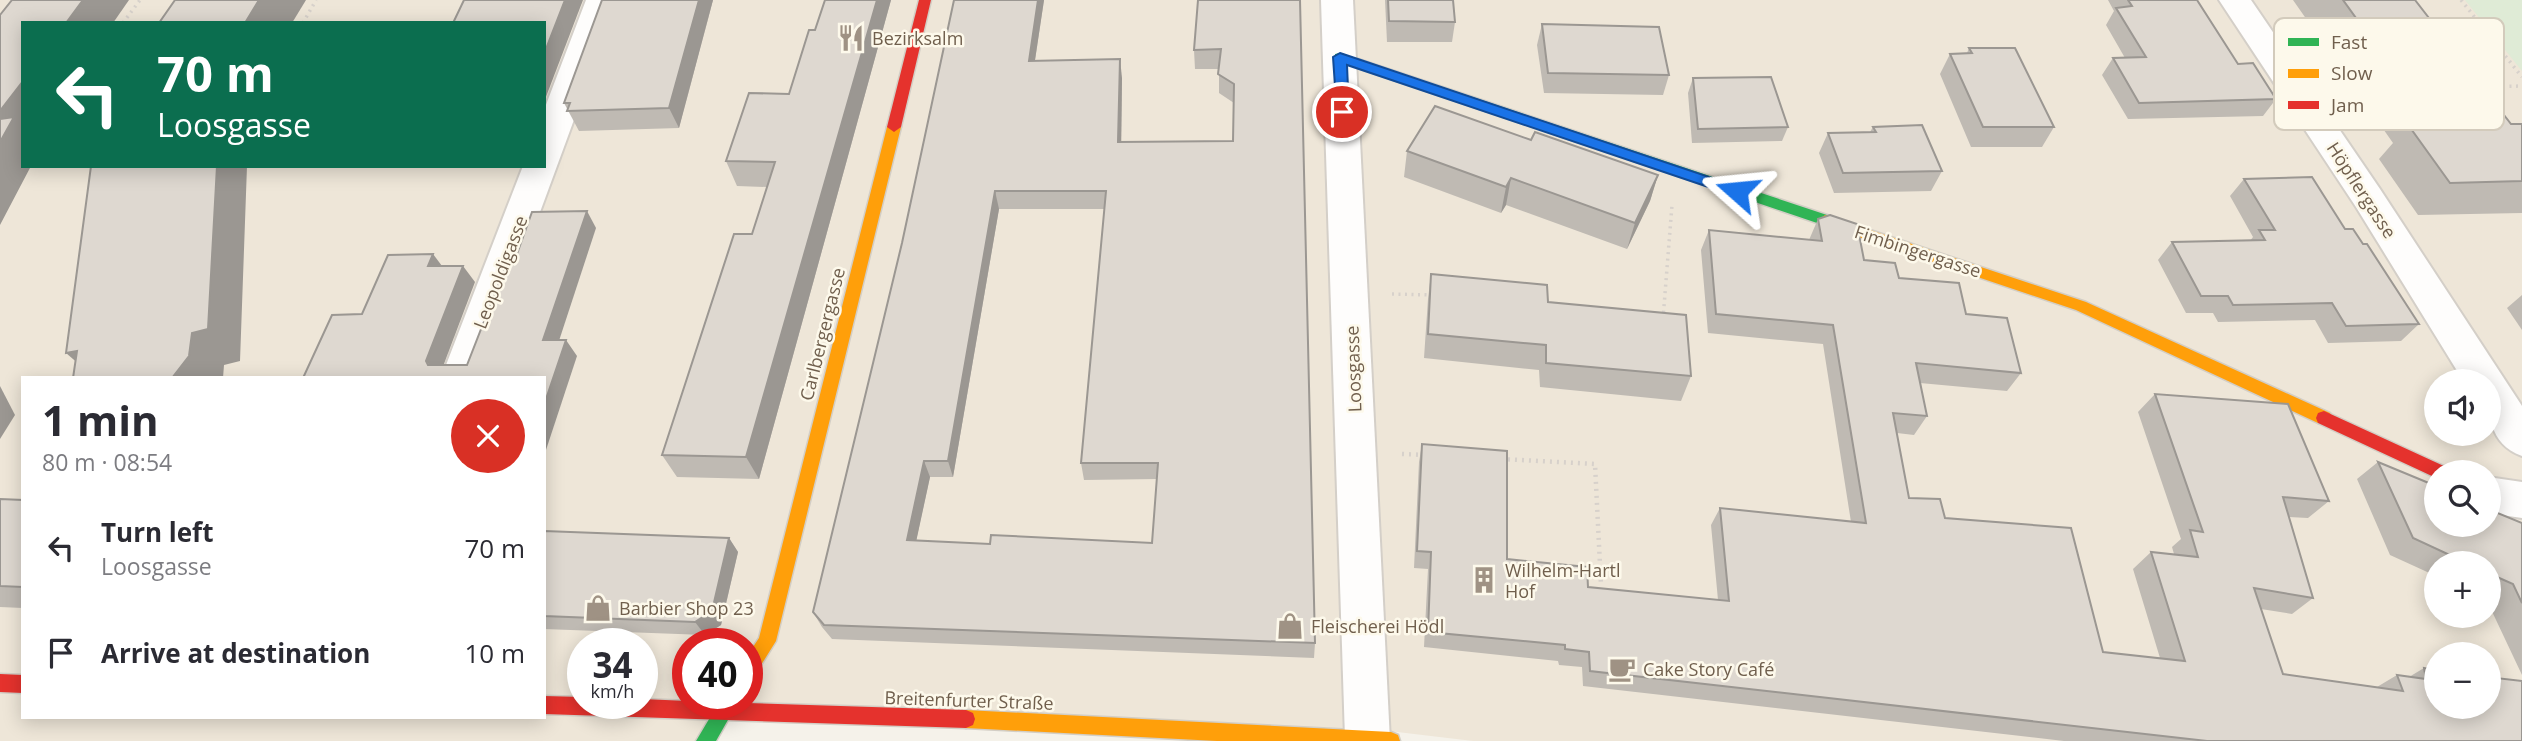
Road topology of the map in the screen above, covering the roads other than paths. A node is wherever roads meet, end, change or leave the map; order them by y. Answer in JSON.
{"nodes":[{"id":1,"x":601,"y":0,"type":"edge"},
{"id":2,"x":925,"y":0,"type":"edge"},
{"id":3,"x":1337,"y":0,"type":"edge"},
{"id":4,"x":2235,"y":0,"type":"edge"},
{"id":5,"x":1340,"y":57,"type":"junction"},
{"id":6,"x":2274,"y":58,"type":"edge"},
{"id":7,"x":2322,"y":130,"type":"edge"},
{"id":8,"x":546,"y":150,"type":"edge"},
{"id":9,"x":539,"y":168,"type":"edge"},
{"id":10,"x":2477,"y":369,"type":"edge"},
{"id":11,"x":461,"y":376,"type":"edge"},
{"id":12,"x":2501,"y":407,"type":"edge"},
{"id":13,"x":2522,"y":439,"type":"edge"},
{"id":14,"x":2424,"y":465,"type":"edge"},
{"id":15,"x":2501,"y":497,"type":"edge"},
{"id":16,"x":2522,"y":500,"type":"edge"},
{"id":17,"x":763,"y":647,"type":"edge"},
{"id":18,"x":0,"y":683,"type":"edge"},
{"id":19,"x":21,"y":684,"type":"edge"},
{"id":20,"x":546,"y":705,"type":"edge"},
{"id":21,"x":672,"y":706,"type":"edge"},
{"id":22,"x":763,"y":709,"type":"edge"},
{"id":23,"x":719,"y":719,"type":"edge"},
{"id":24,"x":1379,"y":740,"type":"edge"},
{"id":25,"x":705,"y":741,"type":"edge"}],
"edges":[{"from":1,"to":8,"type":"street"},
{"from":2,"to":17,"type":"street","name":"Carlbergergasse"},
{"from":3,"to":5,"type":"street","name":"Loosgasse"},
{"from":4,"to":6,"type":"street","name":"Höpflergasse"},
{"from":5,"to":14,"type":"street","name":"Fimbingergasse"},
{"from":5,"to":24,"type":"street","name":"Loosgasse"},
{"from":7,"to":10,"type":"street","name":"Höpflergasse"},
{"from":9,"to":11,"type":"street","name":"Leopoldigasse"},
{"from":12,"to":13,"type":"street"},
{"from":15,"to":16,"type":"street"},
{"from":18,"to":19,"type":"street"},
{"from":20,"to":21,"type":"street","name":"Breitenfurter Straße"},
{"from":22,"to":24,"type":"street","name":"Breitenfurter Straße"},
{"from":23,"to":25,"type":"street"}]}
